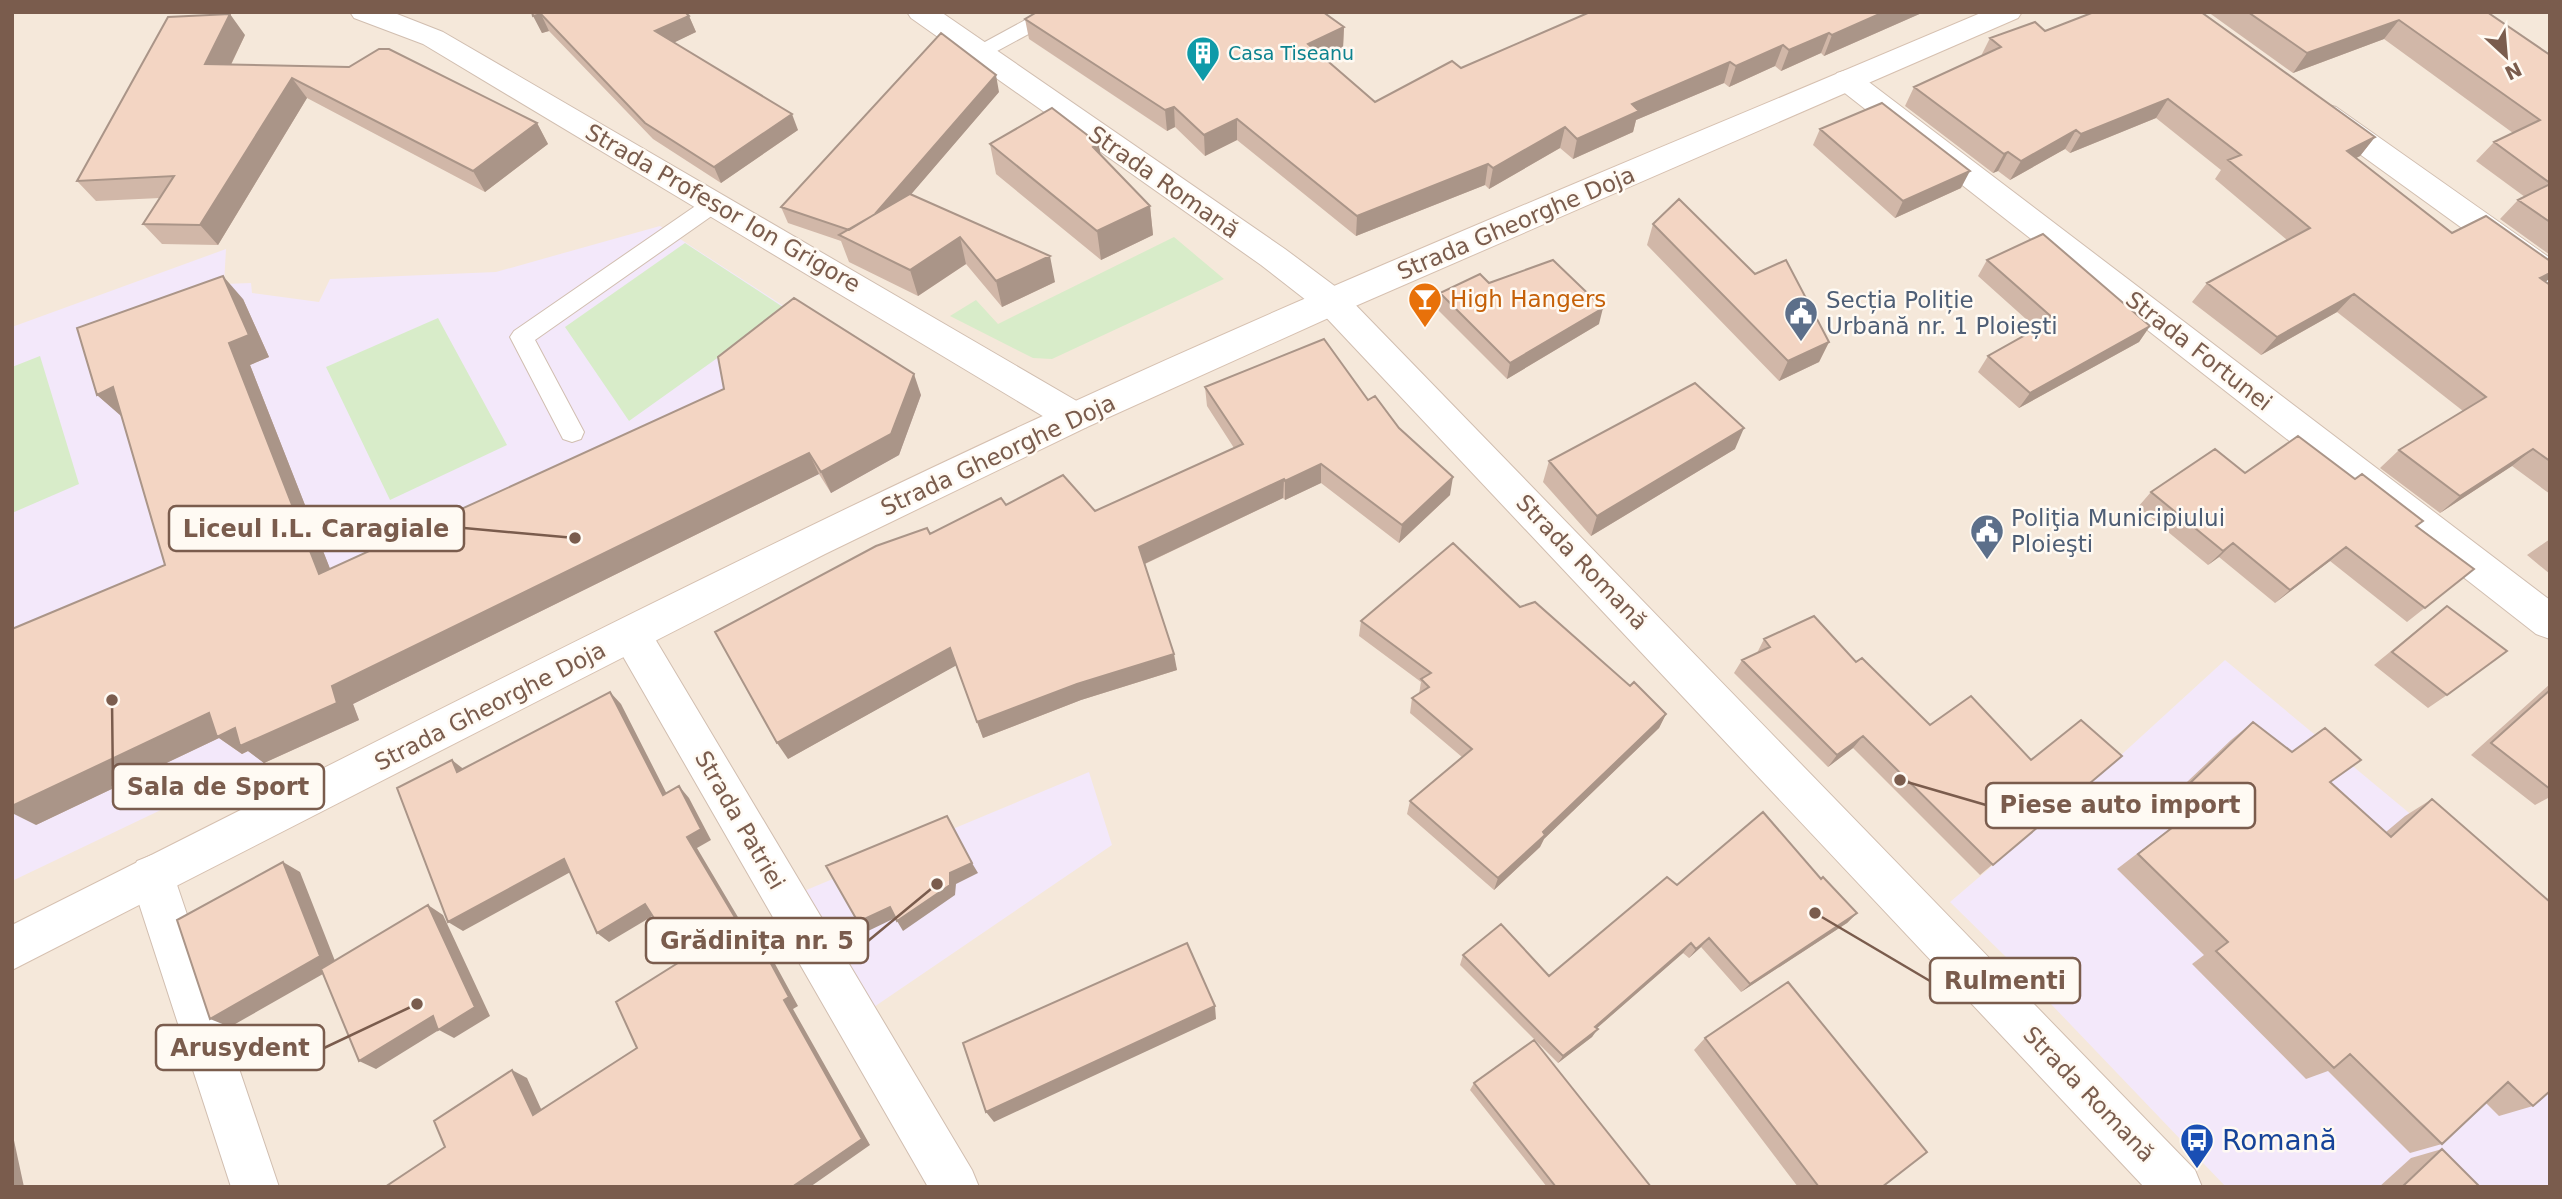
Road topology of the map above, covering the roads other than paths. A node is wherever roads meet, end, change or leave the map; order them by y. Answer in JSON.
{"nodes":[{"id":1,"x":364,"y":12,"type":"edge"},
{"id":2,"x":921,"y":12,"type":"edge"},
{"id":3,"x":1055,"y":12,"type":"edge"},
{"id":4,"x":2008,"y":12,"type":"edge"},
{"id":5,"x":440,"y":25,"type":"edge"},
{"id":6,"x":979,"y":53,"type":"junction"},
{"id":7,"x":1847,"y":80,"type":"junction"},
{"id":8,"x":2306,"y":100,"type":"edge"},
{"id":9,"x":715,"y":203,"type":"junction"},
{"id":10,"x":2550,"y":275,"type":"edge"},
{"id":11,"x":1332,"y":302,"type":"junction"},
{"id":12,"x":1074,"y":417,"type":"junction"},
{"id":13,"x":572,"y":432,"type":"dead end"},
{"id":14,"x":2550,"y":622,"type":"edge"},
{"id":15,"x":631,"y":634,"type":"junction"},
{"id":16,"x":152,"y":876,"type":"junction"},
{"id":17,"x":12,"y":948,"type":"edge"},
{"id":18,"x":254,"y":1187,"type":"edge"},
{"id":19,"x":955,"y":1187,"type":"edge"},
{"id":20,"x":2178,"y":1187,"type":"edge"}],
"edges":[{"from":1,"to":5,"type":"street","name":"Strada Profesor Ion Grigore"},
{"from":2,"to":6,"type":"street","name":"Strada Romană"},
{"from":3,"to":6,"type":"lane"},
{"from":4,"to":7,"type":"street","name":"Strada Gheorghe Doja"},
{"from":5,"to":9,"type":"street","name":"Strada Profesor Ion Grigore"},
{"from":6,"to":11,"type":"street","name":"Strada Romană"},
{"from":7,"to":11,"type":"street","name":"Strada Gheorghe Doja"},
{"from":7,"to":14,"type":"street","name":"Strada Fortunei"},
{"from":8,"to":10,"type":"street"},
{"from":9,"to":12,"type":"street","name":"Strada Profesor Ion Grigore"},
{"from":9,"to":13,"type":"lane"},
{"from":11,"to":12,"type":"street","name":"Strada Gheorghe Doja"},
{"from":11,"to":20,"type":"street","name":"Strada Romană"},
{"from":12,"to":15,"type":"street","name":"Strada Gheorghe Doja"},
{"from":15,"to":16,"type":"street","name":"Strada Gheorghe Doja"},
{"from":15,"to":19,"type":"street","name":"Strada Patriei"},
{"from":16,"to":17,"type":"street","name":"Strada Gheorghe Doja"},
{"from":16,"to":18,"type":"street"}]}
